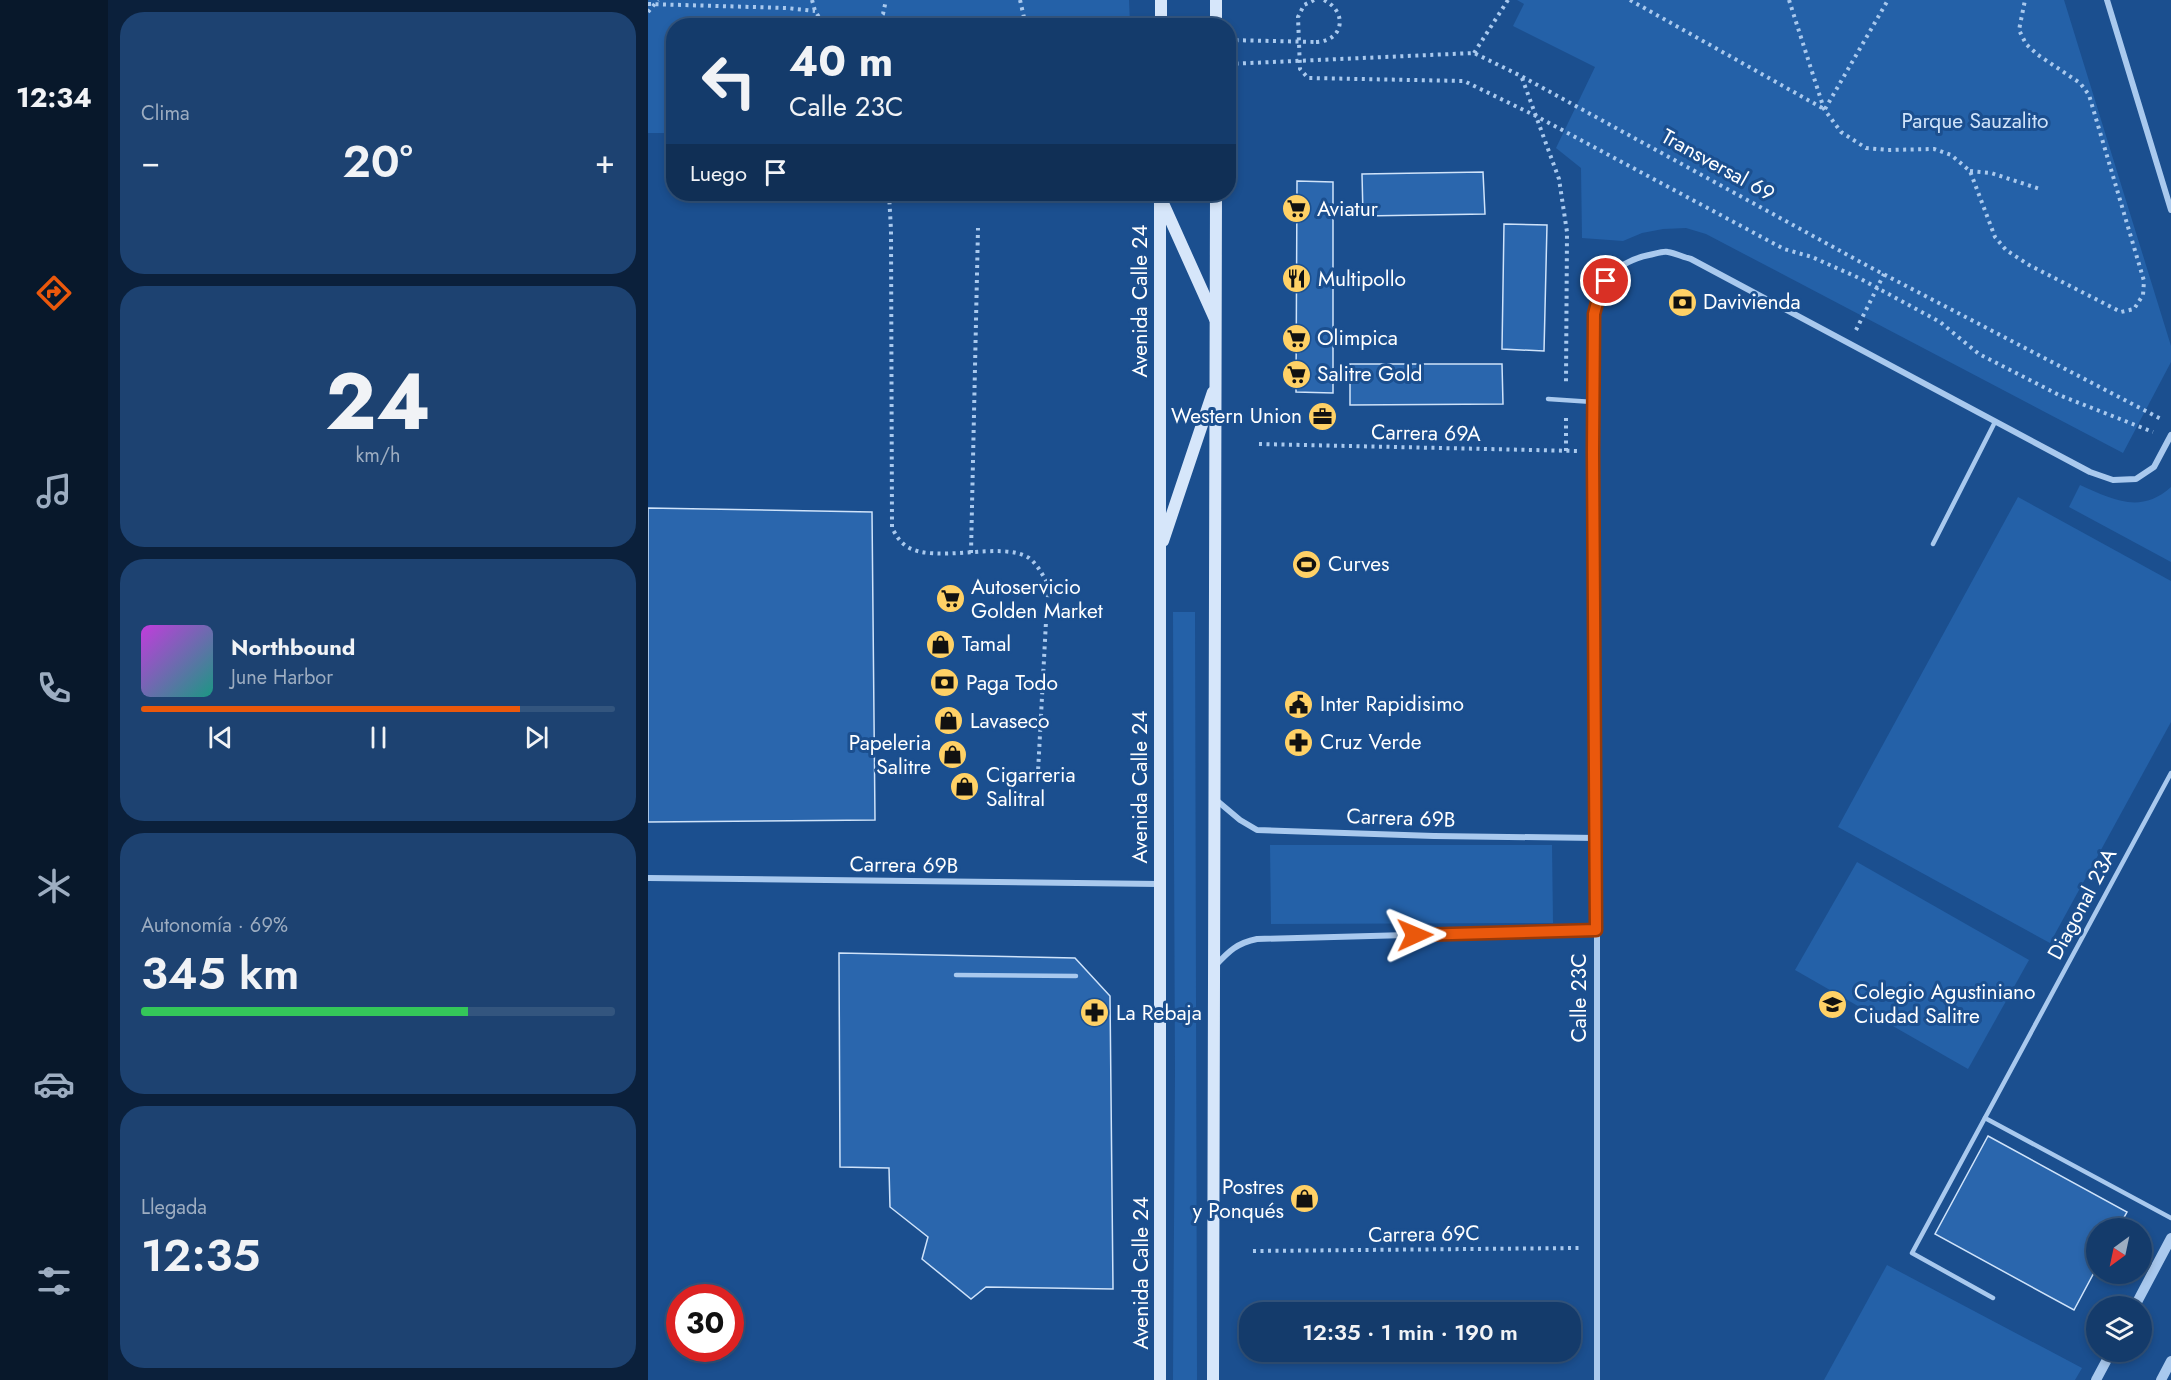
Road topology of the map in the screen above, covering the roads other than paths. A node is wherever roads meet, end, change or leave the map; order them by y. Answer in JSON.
{"nodes":[{"id":1,"x":1161,"y":0,"type":"edge"},
{"id":2,"x":1216,"y":0,"type":"edge"},
{"id":3,"x":2107,"y":0,"type":"edge"},
{"id":4,"x":1161,"y":18,"type":"edge"},
{"id":5,"x":1216,"y":18,"type":"edge"},
{"id":6,"x":1160,"y":201,"type":"edge"},
{"id":7,"x":1163,"y":201,"type":"edge"},
{"id":8,"x":1216,"y":201,"type":"edge"},
{"id":9,"x":2171,"y":210,"type":"edge"},
{"id":10,"x":1216,"y":323,"type":"junction"},
{"id":11,"x":1216,"y":382,"type":"junction"},
{"id":12,"x":1548,"y":399,"type":"dead end"},
{"id":13,"x":1593,"y":402,"type":"junction"},
{"id":14,"x":1995,"y":422,"type":"junction"},
{"id":15,"x":2171,"y":435,"type":"edge"},
{"id":16,"x":1934,"y":544,"type":"dead end"},
{"id":17,"x":1160,"y":550,"type":"junction"},
{"id":18,"x":2171,"y":773,"type":"edge"},
{"id":19,"x":1215,"y":798,"type":"junction"},
{"id":20,"x":1597,"y":838,"type":"junction"},
{"id":21,"x":648,"y":878,"type":"edge"},
{"id":22,"x":1160,"y":884,"type":"junction"},
{"id":23,"x":1596,"y":930,"type":"junction"},
{"id":24,"x":1215,"y":966,"type":"junction"},
{"id":25,"x":956,"y":975,"type":"dead end"},
{"id":26,"x":1076,"y":976,"type":"dead end"},
{"id":27,"x":1985,"y":1118,"type":"junction"},
{"id":28,"x":2171,"y":1218,"type":"edge"},
{"id":29,"x":2171,"y":1238,"type":"edge"},
{"id":30,"x":2140,"y":1296,"type":"edge"},
{"id":31,"x":1993,"y":1298,"type":"dead end"},
{"id":32,"x":2171,"y":1361,"type":"edge"},
{"id":33,"x":2106,"y":1362,"type":"edge"},
{"id":34,"x":1160,"y":1380,"type":"edge"},
{"id":35,"x":1214,"y":1380,"type":"edge"},
{"id":36,"x":1596,"y":1380,"type":"edge"},
{"id":37,"x":2096,"y":1380,"type":"edge"},
{"id":38,"x":2161,"y":1380,"type":"edge"}],
"edges":[{"from":1,"to":4,"type":"main road"},
{"from":2,"to":5,"type":"main road"},
{"from":3,"to":9,"type":"street"},
{"from":6,"to":17,"type":"main road","name":"Avenida Calle 24"},
{"from":7,"to":10,"type":"main road"},
{"from":8,"to":10,"type":"main road"},
{"from":10,"to":11,"type":"main road"},
{"from":11,"to":17,"type":"main road"},
{"from":11,"to":19,"type":"main road"},
{"from":12,"to":13,"type":"lane"},
{"from":13,"to":14,"type":"street","name":"Calle 23C"},
{"from":13,"to":20,"type":"street","name":"Calle 23C"},
{"from":14,"to":15,"type":"street"},
{"from":14,"to":16,"type":"lane"},
{"from":17,"to":22,"type":"main road","name":"Avenida Calle 24"},
{"from":18,"to":27,"type":"lane","name":"Diagonal 23A"},
{"from":19,"to":20,"type":"street","name":"Carrera 69B"},
{"from":19,"to":24,"type":"main road"},
{"from":20,"to":23,"type":"street","name":"Calle 23C"},
{"from":21,"to":22,"type":"street","name":"Carrera 69B"},
{"from":22,"to":34,"type":"main road","name":"Avenida Calle 24"},
{"from":23,"to":24,"type":"street"},
{"from":23,"to":36,"type":"street","name":"Calle 23C"},
{"from":24,"to":35,"type":"main road"},
{"from":25,"to":26,"type":"lane"},
{"from":27,"to":28,"type":"lane"},
{"from":27,"to":31,"type":"lane","name":"Diagonal 23A"},
{"from":29,"to":30,"type":"street"},
{"from":32,"to":38,"type":"street"},
{"from":33,"to":37,"type":"street"}]}
